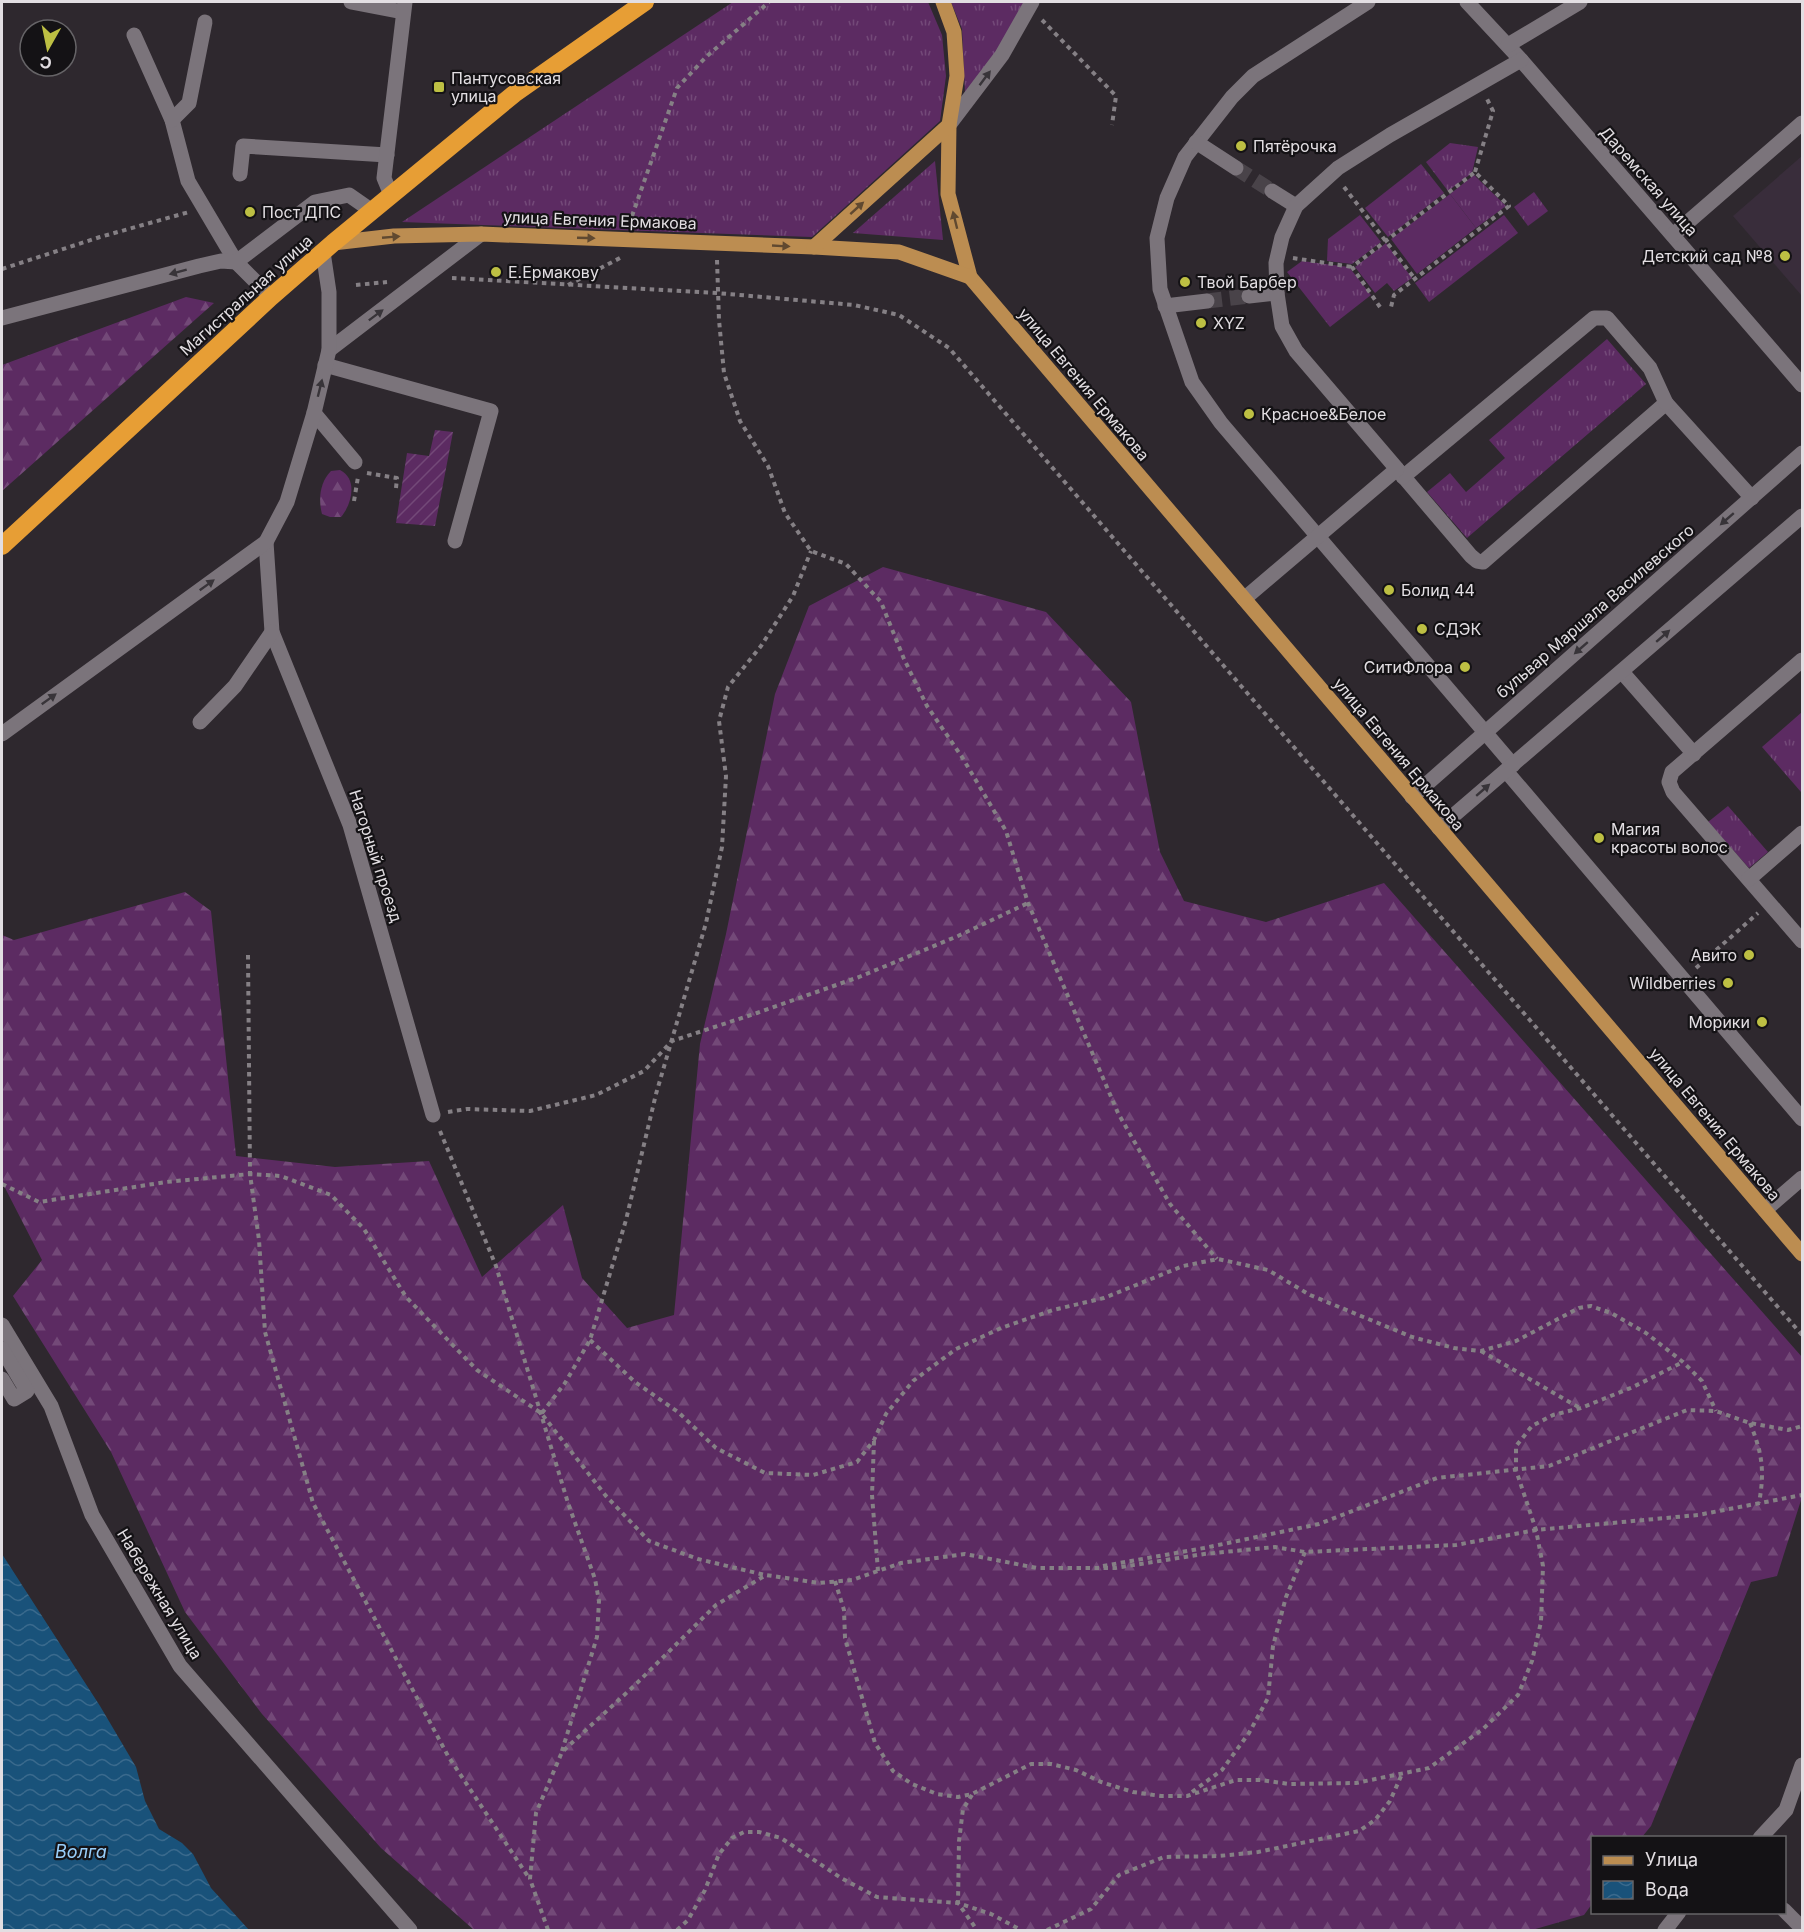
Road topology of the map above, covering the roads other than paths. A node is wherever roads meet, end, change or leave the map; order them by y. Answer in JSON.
{"nodes":[{"id":1,"x":351,"y":2,"type":"edge"},
{"id":2,"x":645,"y":2,"type":"edge"},
{"id":3,"x":943,"y":2,"type":"edge"},
{"id":4,"x":1368,"y":2,"type":"edge"},
{"id":5,"x":1467,"y":2,"type":"edge"},
{"id":6,"x":1580,"y":2,"type":"edge"},
{"id":7,"x":1030,"y":4,"type":"edge"},
{"id":8,"x":404,"y":7,"type":"edge"},
{"id":9,"x":205,"y":22,"type":"dead end"},
{"id":10,"x":134,"y":35,"type":"dead end"},
{"id":11,"x":1508,"y":45,"type":"junction"},
{"id":12,"x":1521,"y":60,"type":"junction"},
{"id":13,"x":172,"y":120,"type":"junction"},
{"id":14,"x":1803,"y":123,"type":"edge"},
{"id":15,"x":950,"y":125,"type":"junction"},
{"id":16,"x":1196,"y":142,"type":"junction"},
{"id":17,"x":387,"y":155,"type":"junction"},
{"id":18,"x":1236,"y":168,"type":"tunnel mouth"},
{"id":19,"x":240,"y":174,"type":"dead end"},
{"id":20,"x":1272,"y":191,"type":"tunnel mouth"},
{"id":21,"x":391,"y":195,"type":"junction"},
{"id":22,"x":1296,"y":206,"type":"junction"},
{"id":23,"x":372,"y":212,"type":"junction"},
{"id":24,"x":481,"y":234,"type":"junction"},
{"id":25,"x":1673,"y":235,"type":"junction"},
{"id":26,"x":814,"y":247,"type":"junction"},
{"id":27,"x":328,"y":248,"type":"junction"},
{"id":28,"x":236,"y":262,"type":"junction"},
{"id":29,"x":970,"y":277,"type":"junction"},
{"id":30,"x":1277,"y":293,"type":"junction"},
{"id":31,"x":1249,"y":296,"type":"tunnel mouth"},
{"id":32,"x":271,"y":297,"type":"junction"},
{"id":33,"x":1207,"y":301,"type":"tunnel mouth"},
{"id":34,"x":1165,"y":306,"type":"junction"},
{"id":35,"x":2,"y":318,"type":"edge"},
{"id":36,"x":327,"y":358,"type":"junction"},
{"id":37,"x":1803,"y":385,"type":"edge"},
{"id":38,"x":1666,"y":403,"type":"junction"},
{"id":39,"x":314,"y":413,"type":"junction"},
{"id":40,"x":1803,"y":453,"type":"edge"},
{"id":41,"x":356,"y":466,"type":"road end"},
{"id":42,"x":1400,"y":473,"type":"junction"},
{"id":43,"x":1752,"y":498,"type":"junction"},
{"id":44,"x":1803,"y":516,"type":"edge"},
{"id":45,"x":1318,"y":537,"type":"junction"},
{"id":46,"x":456,"y":541,"type":"dead end"},
{"id":47,"x":266,"y":542,"type":"junction"},
{"id":48,"x":2,"y":546,"type":"edge"},
{"id":49,"x":1244,"y":599,"type":"junction"},
{"id":50,"x":272,"y":632,"type":"junction"},
{"id":51,"x":1803,"y":660,"type":"edge"},
{"id":52,"x":1622,"y":672,"type":"junction"},
{"id":53,"x":200,"y":722,"type":"dead end"},
{"id":54,"x":1485,"y":733,"type":"junction"},
{"id":55,"x":2,"y":734,"type":"edge"},
{"id":56,"x":1694,"y":754,"type":"junction"},
{"id":57,"x":1509,"y":768,"type":"junction"},
{"id":58,"x":1412,"y":797,"type":"junction"},
{"id":59,"x":1438,"y":828,"type":"junction"},
{"id":60,"x":1803,"y":833,"type":"edge"},
{"id":61,"x":1749,"y":879,"type":"junction"},
{"id":62,"x":1803,"y":941,"type":"edge"},
{"id":63,"x":434,"y":1115,"type":"road end"},
{"id":64,"x":1803,"y":1119,"type":"edge"},
{"id":65,"x":1803,"y":1178,"type":"edge"},
{"id":66,"x":1765,"y":1210,"type":"junction"},
{"id":67,"x":1803,"y":1254,"type":"edge"},
{"id":68,"x":2,"y":1325,"type":"edge"},
{"id":69,"x":2,"y":1349,"type":"edge"},
{"id":70,"x":2,"y":1379,"type":"edge"},
{"id":71,"x":1803,"y":1765,"type":"edge"},
{"id":72,"x":1762,"y":1836,"type":"edge"},
{"id":73,"x":1786,"y":1911,"type":"edge"},
{"id":74,"x":1677,"y":1914,"type":"edge"},
{"id":75,"x":1803,"y":1928,"type":"edge"},
{"id":76,"x":410,"y":1930,"type":"edge"},
{"id":77,"x":1665,"y":1930,"type":"edge"}],
"edges":[{"from":1,"to":8,"type":"street"},
{"from":2,"to":21,"type":"highway","name":"Магистральная улица"},
{"from":3,"to":15,"type":"main road","name":"улица Евгения Ермакова"},
{"from":4,"to":16,"type":"street"},
{"from":5,"to":11,"type":"street","name":"Даремская улица"},
{"from":6,"to":11,"type":"street"},
{"from":15,"to":7,"type":"street","one_way":true},
{"from":8,"to":17,"type":"street"},
{"from":9,"to":13,"type":"street"},
{"from":10,"to":13,"type":"street"},
{"from":11,"to":12,"type":"street","name":"Даремская улица"},
{"from":12,"to":22,"type":"street"},
{"from":12,"to":25,"type":"street","name":"Даремская улица"},
{"from":13,"to":28,"type":"street"},
{"from":14,"to":25,"type":"street"},
{"from":26,"to":15,"type":"main road","one_way":true},
{"from":29,"to":15,"type":"main road","name":"улица Евгения Ермакова","one_way":true},
{"from":16,"to":18,"type":"street"},
{"from":16,"to":34,"type":"street"},
{"from":17,"to":19,"type":"street"},
{"from":17,"to":21,"type":"street"},
{"from":20,"to":22,"type":"street"},
{"from":21,"to":23,"type":"highway","name":"Магистральная улица"},
{"from":22,"to":30,"type":"street"},
{"from":23,"to":27,"type":"highway","name":"Магистральная улица"},
{"from":23,"to":28,"type":"street"},
{"from":24,"to":26,"type":"main road","name":"улица Евгения Ермакова","one_way":true},
{"from":27,"to":24,"type":"main road","name":"улица Евгения Ермакова","one_way":true},
{"from":36,"to":24,"type":"street","one_way":true},
{"from":25,"to":37,"type":"street","name":"Даремская улица"},
{"from":26,"to":29,"type":"main road","name":"улица Евгения Ермакова"},
{"from":27,"to":32,"type":"highway","name":"Магистральная улица"},
{"from":27,"to":36,"type":"street"},
{"from":28,"to":32,"type":"street"},
{"from":28,"to":35,"type":"street","one_way":true},
{"from":29,"to":49,"type":"main road","name":"улица Евгения Ермакова"},
{"from":30,"to":31,"type":"street"},
{"from":30,"to":42,"type":"street"},
{"from":32,"to":48,"type":"highway","name":"Магистральная улица"},
{"from":33,"to":34,"type":"street"},
{"from":34,"to":45,"type":"street"},
{"from":39,"to":36,"type":"street","one_way":true},
{"from":36,"to":46,"type":"street"},
{"from":38,"to":42,"type":"street"},
{"from":38,"to":42,"type":"street"},
{"from":38,"to":43,"type":"street"},
{"from":39,"to":41,"type":"street"},
{"from":39,"to":47,"type":"street"},
{"from":40,"to":43,"type":"street","name":"бульвар Маршала Василевского"},
{"from":42,"to":45,"type":"street"},
{"from":43,"to":54,"type":"street","name":"бульвар Маршала Василевского","one_way":true},
{"from":52,"to":44,"type":"street","one_way":true},
{"from":45,"to":49,"type":"street"},
{"from":45,"to":54,"type":"street"},
{"from":47,"to":50,"type":"street","name":"Нагорный проезд"},
{"from":55,"to":47,"type":"street","one_way":true},
{"from":49,"to":58,"type":"main road","name":"улица Евгения Ермакова"},
{"from":50,"to":53,"type":"street"},
{"from":50,"to":63,"type":"street","name":"Нагорный проезд"},
{"from":51,"to":56,"type":"street"},
{"from":52,"to":56,"type":"street"},
{"from":52,"to":57,"type":"street"},
{"from":54,"to":57,"type":"street"},
{"from":54,"to":58,"type":"street","name":"бульвар Маршала Василевского"},
{"from":56,"to":61,"type":"street"},
{"from":59,"to":57,"type":"street","one_way":true},
{"from":57,"to":64,"type":"street"},
{"from":58,"to":59,"type":"main road","name":"улица Евгения Ермакова"},
{"from":59,"to":66,"type":"main road","name":"улица Евгения Ермакова"},
{"from":60,"to":61,"type":"street"},
{"from":61,"to":62,"type":"street"},
{"from":65,"to":66,"type":"street"},
{"from":66,"to":67,"type":"main road","name":"улица Евгения Ермакова"},
{"from":68,"to":76,"type":"street","name":"Набережная улица"},
{"from":69,"to":70,"type":"street"},
{"from":71,"to":72,"type":"street"},
{"from":73,"to":75,"type":"street"},
{"from":74,"to":77,"type":"street"}]}
